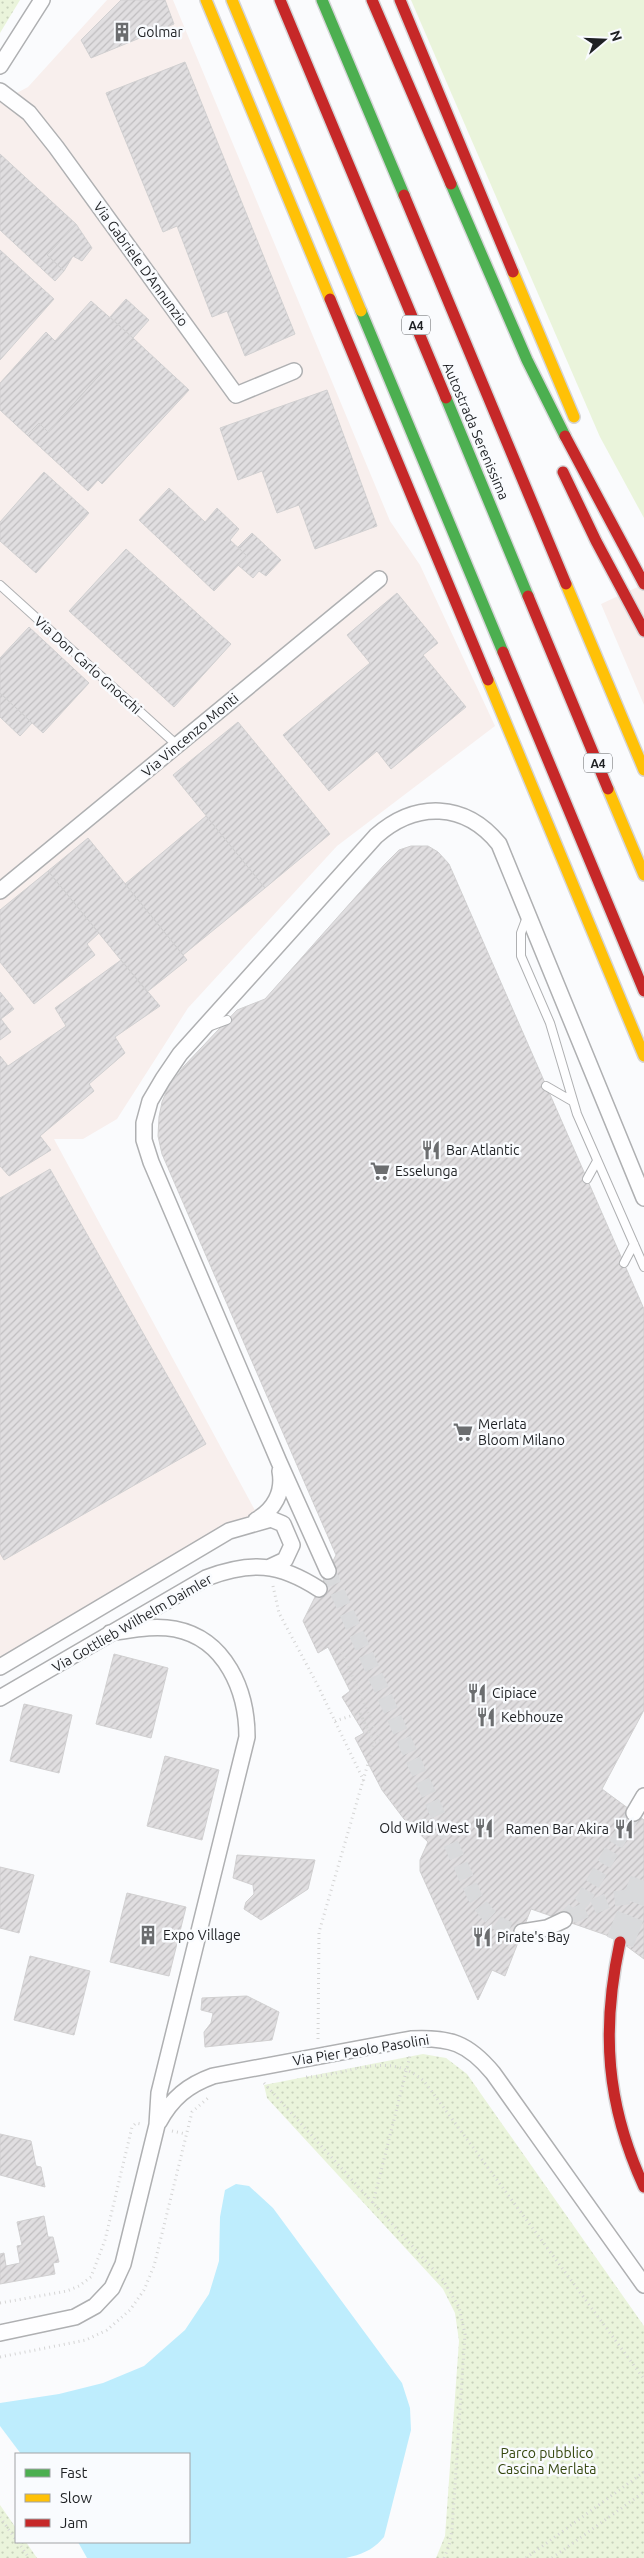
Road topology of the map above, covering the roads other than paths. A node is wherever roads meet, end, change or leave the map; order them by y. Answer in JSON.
{"nodes":[{"id":1,"x":42,"y":0,"type":"edge"},
{"id":2,"x":194,"y":0,"type":"edge"},
{"id":3,"x":206,"y":0,"type":"edge"},
{"id":4,"x":232,"y":0,"type":"edge"},
{"id":5,"x":280,"y":0,"type":"edge"},
{"id":6,"x":322,"y":0,"type":"edge"},
{"id":7,"x":372,"y":0,"type":"edge"},
{"id":8,"x":400,"y":0,"type":"edge"},
{"id":9,"x":0,"y":66,"type":"edge"},
{"id":10,"x":0,"y":91,"type":"edge"},
{"id":11,"x":430,"y":138,"type":"junction"},
{"id":12,"x":271,"y":156,"type":"junction"},
{"id":13,"x":294,"y":371,"type":"dead end"},
{"id":14,"x":528,"y":388,"type":"dead end"},
{"id":15,"x":578,"y":428,"type":"dead end"},
{"id":16,"x":558,"y":460,"type":"dead end"},
{"id":17,"x":597,"y":470,"type":"dead end"},
{"id":18,"x":644,"y":565,"type":"edge"},
{"id":19,"x":379,"y":578,"type":"dead end"},
{"id":20,"x":644,"y":584,"type":"edge"},
{"id":21,"x":0,"y":585,"type":"edge"},
{"id":22,"x":644,"y":631,"type":"edge"},
{"id":23,"x":177,"y":745,"type":"junction"},
{"id":24,"x":644,"y":770,"type":"edge"},
{"id":25,"x":644,"y":875,"type":"edge"},
{"id":26,"x":0,"y":891,"type":"edge"},
{"id":27,"x":528,"y":914,"type":"junction"},
{"id":28,"x":644,"y":991,"type":"edge"},
{"id":29,"x":227,"y":1020,"type":"dead end"},
{"id":30,"x":202,"y":1030,"type":"junction"},
{"id":31,"x":644,"y":1056,"type":"edge"},
{"id":32,"x":546,"y":1086,"type":"dead end"},
{"id":33,"x":572,"y":1101,"type":"junction"},
{"id":34,"x":597,"y":1161,"type":"junction"},
{"id":35,"x":587,"y":1179,"type":"dead end"},
{"id":36,"x":644,"y":1198,"type":"edge"},
{"id":37,"x":634,"y":1244,"type":"junction"},
{"id":38,"x":624,"y":1263,"type":"dead end"},
{"id":39,"x":644,"y":1267,"type":"edge"},
{"id":40,"x":279,"y":1462,"type":"junction"},
{"id":41,"x":243,"y":1527,"type":"junction"},
{"id":42,"x":328,"y":1571,"type":"tunnel mouth"},
{"id":43,"x":271,"y":1572,"type":"junction"},
{"id":44,"x":319,"y":1589,"type":"dead end"},
{"id":45,"x":110,"y":1633,"type":"junction"},
{"id":46,"x":0,"y":1667,"type":"edge"},
{"id":47,"x":0,"y":1698,"type":"edge"},
{"id":48,"x":644,"y":1796,"type":"edge"},
{"id":49,"x":634,"y":1813,"type":"tunnel mouth"},
{"id":50,"x":564,"y":1920,"type":"tunnel mouth"},
{"id":51,"x":522,"y":1932,"type":"tunnel mouth"},
{"id":52,"x":620,"y":1942,"type":"tunnel mouth"},
{"id":53,"x":151,"y":2125,"type":"junction"},
{"id":54,"x":644,"y":2188,"type":"edge"},
{"id":55,"x":644,"y":2286,"type":"edge"},
{"id":56,"x":0,"y":2332,"type":"edge"}],
"edges":[{"from":1,"to":9,"type":"street"},
{"from":2,"to":12,"type":"highway"},
{"from":3,"to":12,"type":"highway"},
{"from":4,"to":28,"type":"highway"},
{"from":5,"to":25,"type":"highway","name":"Autostrada Serenissima","number":"A4"},
{"from":6,"to":24,"type":"highway","name":"Autostrada Serenissima"},
{"from":7,"to":11,"type":"highway"},
{"from":8,"to":15,"type":"highway"},
{"from":10,"to":13,"type":"street","name":"Via Gabriele D'Annunzio"},
{"from":11,"to":14,"type":"highway"},
{"from":11,"to":20,"type":"highway"},
{"from":12,"to":31,"type":"highway"},
{"from":16,"to":22,"type":"highway"},
{"from":17,"to":18,"type":"highway"},
{"from":19,"to":23,"type":"street","name":"Via Vincenzo Monti"},
{"from":21,"to":23,"type":"lane","name":"Via Don Carlo Gnocchi"},
{"from":23,"to":26,"type":"street","name":"Via Vincenzo Monti"},
{"from":27,"to":30,"type":"street"},
{"from":27,"to":33,"type":"lane"},
{"from":27,"to":36,"type":"street"},
{"from":29,"to":30,"type":"lane"},
{"from":30,"to":40,"type":"street"},
{"from":32,"to":33,"type":"lane"},
{"from":33,"to":34,"type":"lane"},
{"from":34,"to":35,"type":"lane"},
{"from":34,"to":37,"type":"lane"},
{"from":37,"to":38,"type":"lane"},
{"from":37,"to":39,"type":"lane"},
{"from":40,"to":41,"type":"street"},
{"from":40,"to":42,"type":"street"},
{"from":41,"to":43,"type":"street"},
{"from":41,"to":46,"type":"street","name":"Via Gottlieb Wilhelm Daimler"},
{"from":43,"to":44,"type":"street"},
{"from":43,"to":45,"type":"street","name":"Via Gottlieb Wilhelm Daimler"},
{"from":45,"to":47,"type":"street","name":"Via Gottlieb Wilhelm Daimler"},
{"from":45,"to":53,"type":"street","name":"Via Pier Paolo Pasolini"},
{"from":48,"to":49,"type":"street"},
{"from":50,"to":51,"type":"street"},
{"from":52,"to":54,"type":"highway"},
{"from":53,"to":55,"type":"street","name":"Via Pier Paolo Pasolini"},
{"from":53,"to":56,"type":"street","name":"Via Pier Paolo Pasolini"}]}
